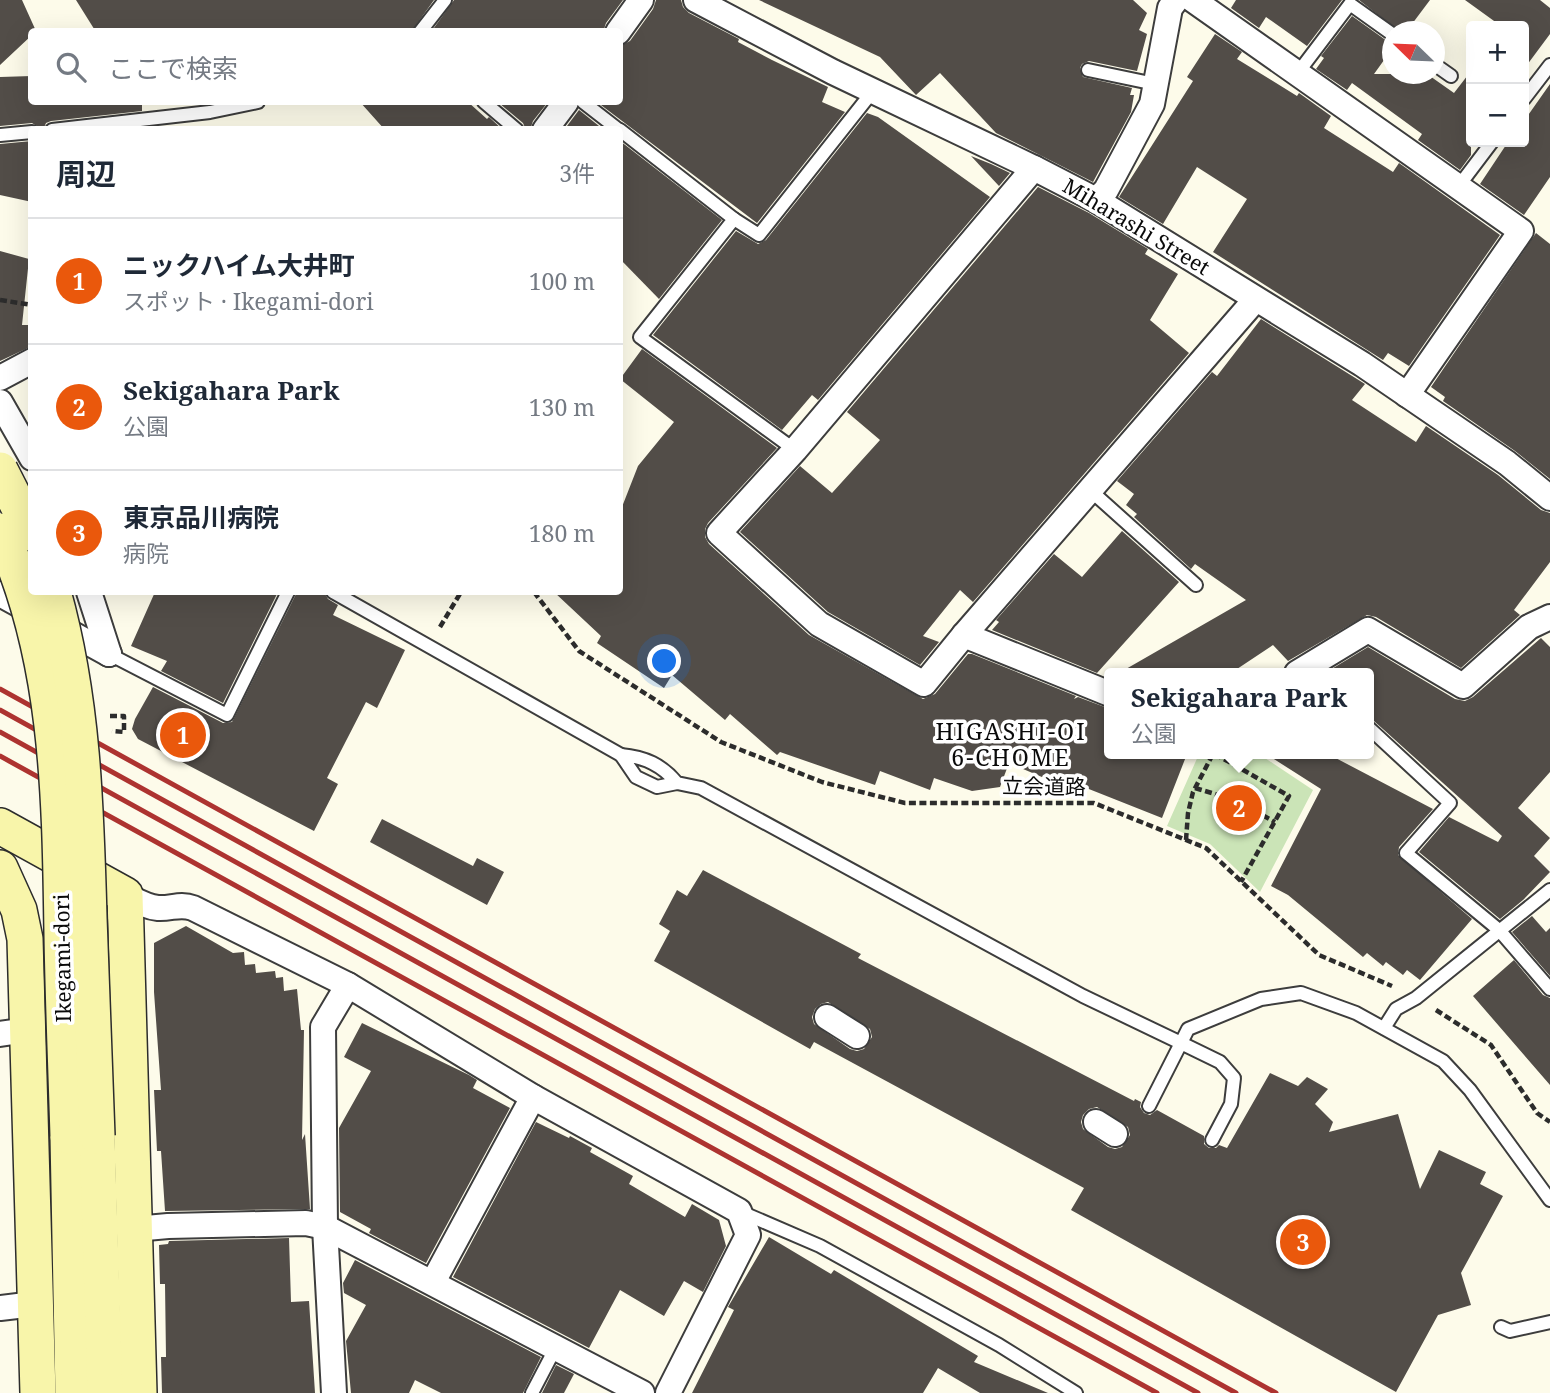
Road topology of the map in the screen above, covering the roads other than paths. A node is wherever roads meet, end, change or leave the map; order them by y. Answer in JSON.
{"nodes":[{"id":1,"x":445,"y":0,"type":"edge"},
{"id":2,"x":641,"y":0,"type":"edge"},
{"id":3,"x":696,"y":0,"type":"edge"},
{"id":4,"x":1176,"y":0,"type":"edge"},
{"id":5,"x":1193,"y":0,"type":"edge"},
{"id":6,"x":724,"y":6,"type":"edge"},
{"id":7,"x":1382,"y":27,"type":"edge"},
{"id":8,"x":423,"y":28,"type":"edge"},
{"id":9,"x":621,"y":28,"type":"edge"},
{"id":10,"x":1550,"y":65,"type":"edge"},
{"id":11,"x":1088,"y":70,"type":"dead end"},
{"id":12,"x":1445,"y":72,"type":"edge"},
{"id":13,"x":1297,"y":74,"type":"junction"},
{"id":14,"x":1451,"y":76,"type":"dead end"},
{"id":15,"x":1156,"y":85,"type":"junction"},
{"id":16,"x":873,"y":92,"type":"junction"},
{"id":17,"x":1529,"y":92,"type":"edge"},
{"id":18,"x":242,"y":105,"type":"edge"},
{"id":19,"x":488,"y":105,"type":"edge"},
{"id":20,"x":564,"y":105,"type":"edge"},
{"id":21,"x":587,"y":105,"type":"edge"},
{"id":22,"x":85,"y":126,"type":"edge"},
{"id":23,"x":512,"y":126,"type":"edge"},
{"id":24,"x":548,"y":126,"type":"edge"},
{"id":25,"x":614,"y":126,"type":"edge"},
{"id":26,"x":28,"y":132,"type":"edge"},
{"id":27,"x":623,"y":133,"type":"edge"},
{"id":28,"x":0,"y":135,"type":"edge"},
{"id":29,"x":1488,"y":147,"type":"edge"},
{"id":30,"x":1034,"y":168,"type":"junction"},
{"id":31,"x":1458,"y":187,"type":"junction"},
{"id":32,"x":1096,"y":200,"type":"junction"},
{"id":33,"x":734,"y":219,"type":"junction"},
{"id":34,"x":1255,"y":300,"type":"junction"},
{"id":35,"x":28,"y":363,"type":"edge"},
{"id":36,"x":0,"y":378,"type":"edge"},
{"id":37,"x":1407,"y":395,"type":"junction"},
{"id":38,"x":0,"y":402,"type":"edge"},
{"id":39,"x":795,"y":450,"type":"junction"},
{"id":40,"x":22,"y":455,"type":"edge"},
{"id":41,"x":1090,"y":490,"type":"junction"},
{"id":42,"x":0,"y":495,"type":"edge"},
{"id":43,"x":1550,"y":498,"type":"edge"},
{"id":44,"x":28,"y":502,"type":"edge"},
{"id":45,"x":0,"y":531,"type":"edge"},
{"id":46,"x":1196,"y":585,"type":"dead end"},
{"id":47,"x":0,"y":594,"type":"edge"},
{"id":48,"x":54,"y":595,"type":"edge"},
{"id":49,"x":90,"y":595,"type":"edge"},
{"id":50,"x":287,"y":595,"type":"edge"},
{"id":51,"x":338,"y":595,"type":"edge"},
{"id":52,"x":1550,"y":617,"type":"edge"},
{"id":53,"x":964,"y":635,"type":"junction"},
{"id":54,"x":109,"y":654,"type":"junction"},
{"id":55,"x":1311,"y":668,"type":"edge"},
{"id":56,"x":1104,"y":692,"type":"edge"},
{"id":57,"x":1374,"y":733,"type":"edge"},
{"id":58,"x":621,"y":755,"type":"junction"},
{"id":59,"x":677,"y":783,"type":"junction"},
{"id":60,"x":0,"y":826,"type":"edge"},
{"id":61,"x":0,"y":868,"type":"edge"},
{"id":62,"x":1550,"y":890,"type":"edge"},
{"id":63,"x":125,"y":895,"type":"junction"},
{"id":64,"x":1499,"y":930,"type":"junction"},
{"id":65,"x":126,"y":936,"type":"junction"},
{"id":66,"x":25,"y":939,"type":"junction"},
{"id":67,"x":348,"y":985,"type":"junction"},
{"id":68,"x":1550,"y":989,"type":"edge"},
{"id":69,"x":827,"y":1017,"type":"dead end"},
{"id":70,"x":1384,"y":1028,"type":"junction"},
{"id":71,"x":14,"y":1032,"type":"edge"},
{"id":72,"x":858,"y":1036,"type":"dead end"},
{"id":73,"x":1181,"y":1043,"type":"junction"},
{"id":74,"x":533,"y":1097,"type":"junction"},
{"id":75,"x":1149,"y":1106,"type":"dead end"},
{"id":76,"x":83,"y":1136,"type":"junction"},
{"id":77,"x":1212,"y":1140,"type":"dead end"},
{"id":78,"x":1550,"y":1200,"type":"edge"},
{"id":79,"x":739,"y":1211,"type":"junction"},
{"id":80,"x":325,"y":1227,"type":"junction"},
{"id":81,"x":135,"y":1229,"type":"junction"},
{"id":82,"x":433,"y":1282,"type":"junction"},
{"id":83,"x":34,"y":1304,"type":"junction"},
{"id":84,"x":0,"y":1308,"type":"edge"},
{"id":85,"x":1550,"y":1322,"type":"edge"},
{"id":86,"x":1501,"y":1327,"type":"dead end"},
{"id":87,"x":556,"y":1347,"type":"junction"},
{"id":88,"x":38,"y":1393,"type":"edge"},
{"id":89,"x":73,"y":1393,"type":"edge"},
{"id":90,"x":105,"y":1393,"type":"edge"},
{"id":91,"x":139,"y":1393,"type":"edge"},
{"id":92,"x":334,"y":1393,"type":"edge"},
{"id":93,"x":532,"y":1393,"type":"edge"},
{"id":94,"x":642,"y":1393,"type":"edge"},
{"id":95,"x":668,"y":1393,"type":"edge"},
{"id":96,"x":1076,"y":1393,"type":"edge"}],
"edges":[{"from":1,"to":8,"type":"lane"},
{"from":2,"to":9,"type":"street"},
{"from":3,"to":6,"type":"street","name":"Miharashi Street"},
{"from":4,"to":15,"type":"street"},
{"from":5,"to":13,"type":"street"},
{"from":6,"to":16,"type":"street","name":"Miharashi Street"},
{"from":7,"to":13,"type":"lane"},
{"from":10,"to":17,"type":"lane"},
{"from":11,"to":15,"type":"lane"},
{"from":12,"to":14,"type":"lane"},
{"from":13,"to":31,"type":"street"},
{"from":15,"to":32,"type":"street"},
{"from":16,"to":30,"type":"street","name":"Miharashi Street"},
{"from":16,"to":33,"type":"lane"},
{"from":18,"to":22,"type":"lane"},
{"from":19,"to":23,"type":"lane"},
{"from":20,"to":24,"type":"street"},
{"from":21,"to":25,"type":"lane"},
{"from":26,"to":28,"type":"lane"},
{"from":27,"to":33,"type":"lane"},
{"from":29,"to":31,"type":"lane"},
{"from":30,"to":32,"type":"street","name":"Miharashi Street"},
{"from":30,"to":39,"type":"street"},
{"from":31,"to":37,"type":"street"},
{"from":32,"to":34,"type":"street","name":"Miharashi Street"},
{"from":33,"to":39,"type":"lane"},
{"from":34,"to":37,"type":"street","name":"Miharashi Street"},
{"from":34,"to":41,"type":"street"},
{"from":35,"to":36,"type":"street"},
{"from":37,"to":43,"type":"street","name":"Miharashi Street"},
{"from":38,"to":40,"type":"street"},
{"from":39,"to":53,"type":"street"},
{"from":40,"to":42,"type":"street"},
{"from":40,"to":44,"type":"main road","bridge":true},
{"from":41,"to":46,"type":"lane"},
{"from":41,"to":53,"type":"street"},
{"from":45,"to":76,"type":"main road","name":"Ikegami-dori","bridge":true},
{"from":47,"to":54,"type":"street"},
{"from":48,"to":76,"type":"main road","name":"Ikegami-dori","bridge":true},
{"from":49,"to":54,"type":"street"},
{"from":50,"to":54,"type":"lane"},
{"from":51,"to":58,"type":"lane"},
{"from":52,"to":55,"type":"street"},
{"from":53,"to":56,"type":"street"},
{"from":57,"to":64,"type":"lane"},
{"from":58,"to":59,"type":"lane"},
{"from":58,"to":59,"type":"lane"},
{"from":59,"to":73,"type":"lane"},
{"from":60,"to":63,"type":"main road"},
{"from":61,"to":66,"type":"main road"},
{"from":62,"to":64,"type":"lane"},
{"from":63,"to":65,"type":"main road"},
{"from":63,"to":67,"type":"street"},
{"from":64,"to":68,"type":"lane"},
{"from":64,"to":70,"type":"lane"},
{"from":65,"to":66,"type":"main road"},
{"from":65,"to":81,"type":"main road"},
{"from":66,"to":71,"type":"main road"},
{"from":67,"to":74,"type":"street"},
{"from":67,"to":80,"type":"street"},
{"from":69,"to":72,"type":"street"},
{"from":70,"to":73,"type":"lane"},
{"from":70,"to":78,"type":"lane"},
{"from":71,"to":83,"type":"main road"},
{"from":73,"to":75,"type":"lane"},
{"from":73,"to":77,"type":"lane"},
{"from":74,"to":79,"type":"street"},
{"from":74,"to":82,"type":"street"},
{"from":76,"to":89,"type":"main road","name":"Ikegami-dori"},
{"from":76,"to":90,"type":"main road","name":"Ikegami-dori"},
{"from":79,"to":95,"type":"street"},
{"from":79,"to":96,"type":"lane"},
{"from":80,"to":81,"type":"street"},
{"from":80,"to":82,"type":"street"},
{"from":80,"to":92,"type":"street"},
{"from":81,"to":91,"type":"main road"},
{"from":82,"to":87,"type":"street"},
{"from":83,"to":84,"type":"street"},
{"from":83,"to":88,"type":"main road"},
{"from":85,"to":86,"type":"lane"},
{"from":87,"to":93,"type":"lane"},
{"from":87,"to":94,"type":"street"}]}
